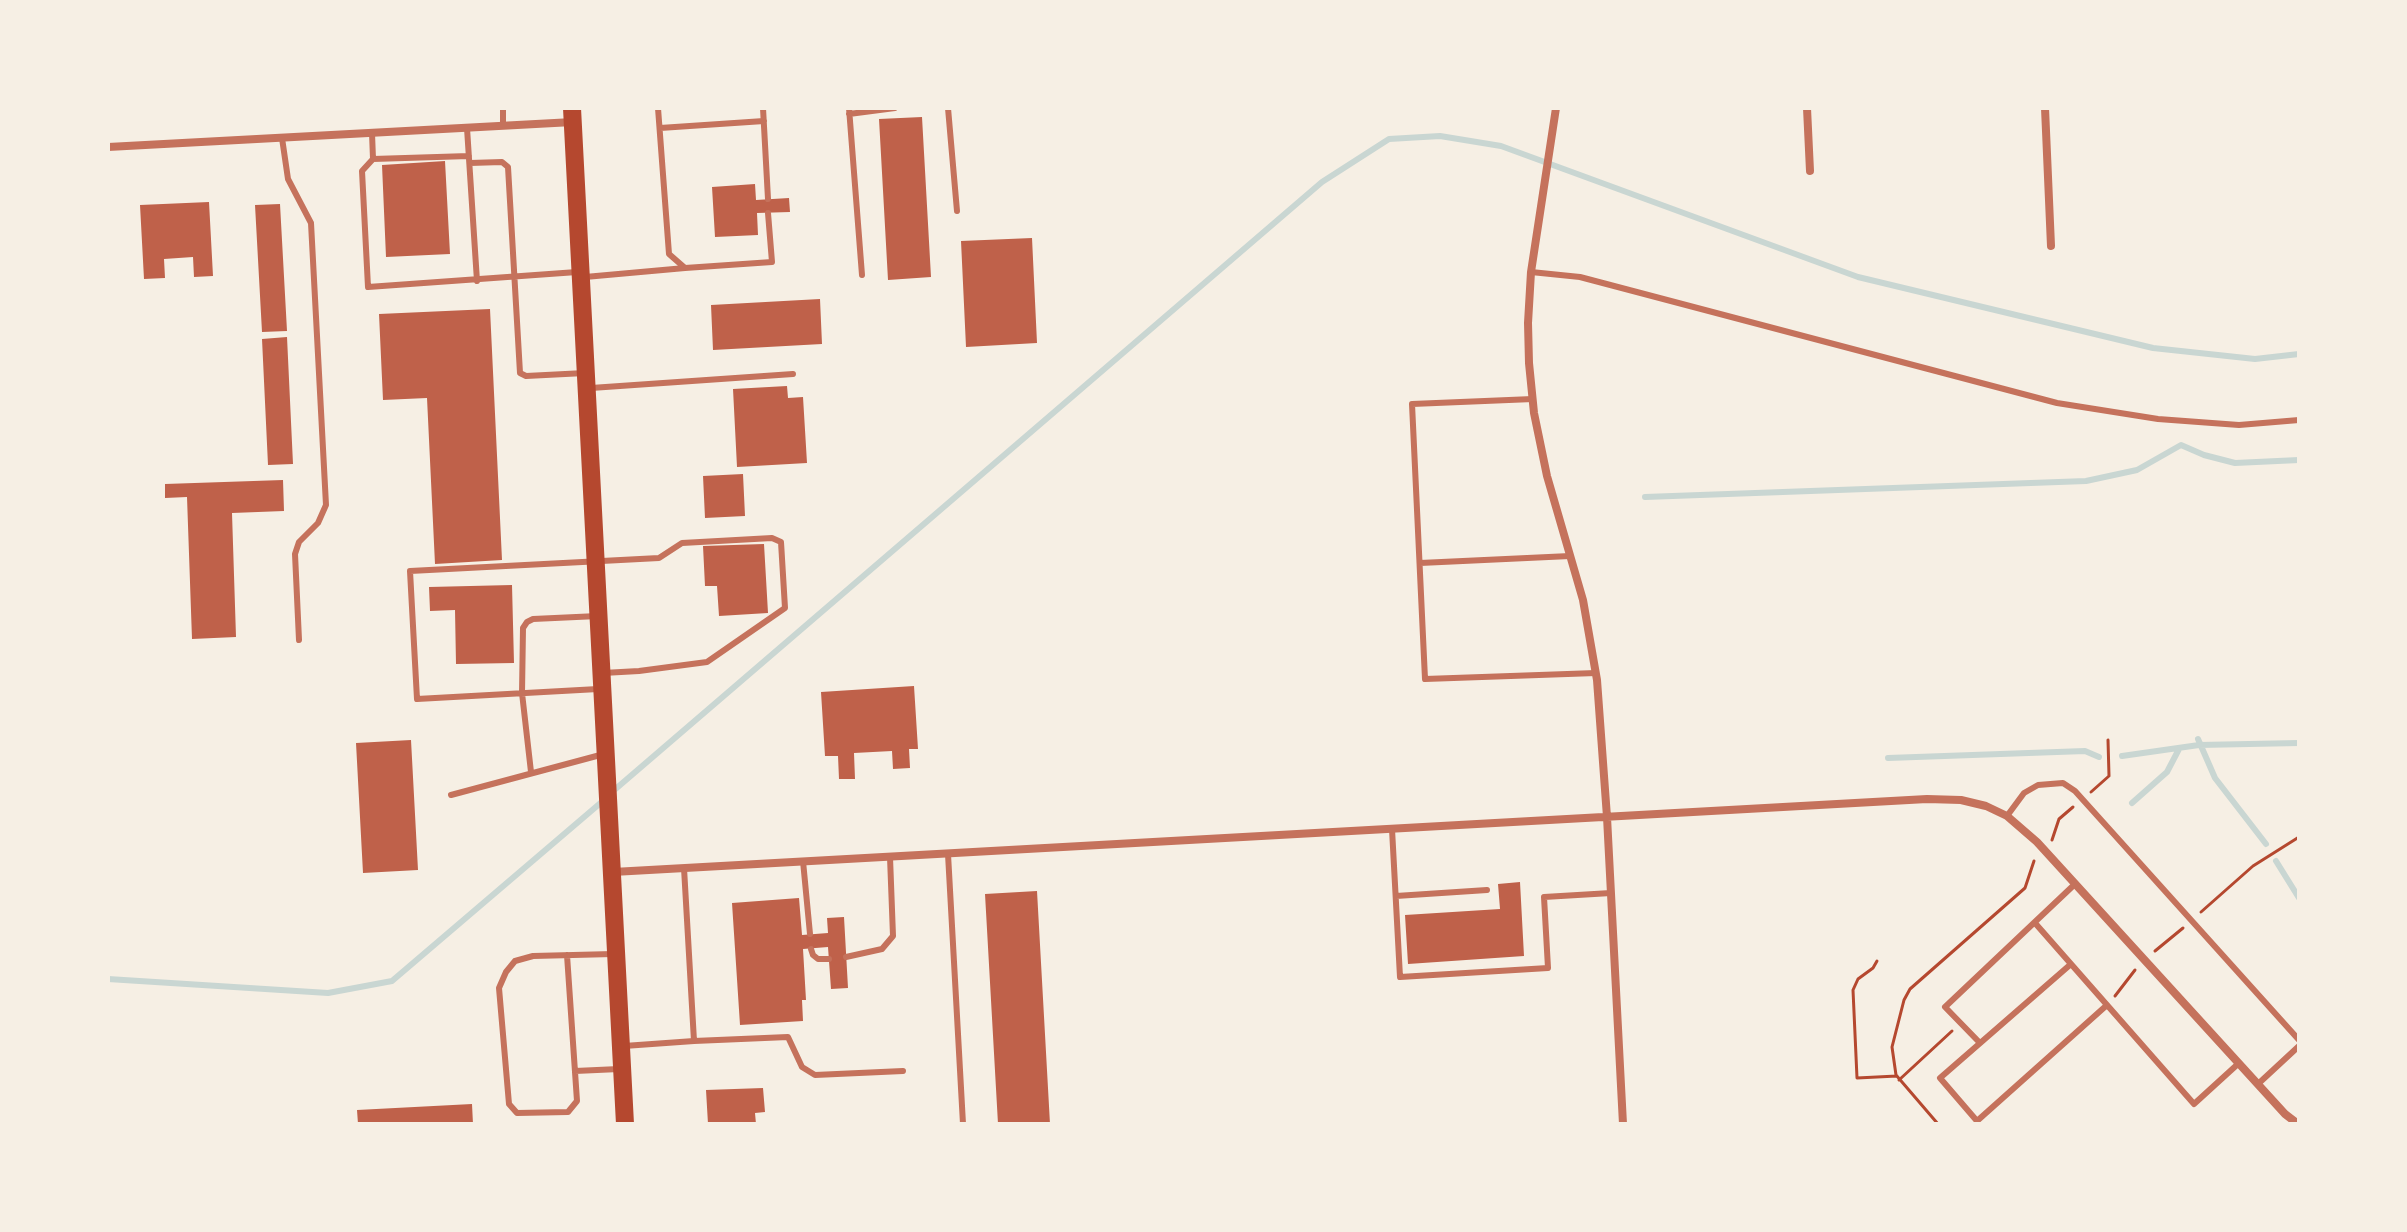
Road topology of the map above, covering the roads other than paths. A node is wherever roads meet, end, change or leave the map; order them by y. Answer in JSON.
{"nodes":[{"id":1,"x":503,"y":108,"type":"edge"},
{"id":2,"x":658,"y":108,"type":"edge"},
{"id":3,"x":763,"y":108,"type":"edge"},
{"id":4,"x":895,"y":108,"type":"edge"},
{"id":5,"x":948,"y":108,"type":"edge"},
{"id":6,"x":1556,"y":108,"type":"edge"},
{"id":7,"x":1807,"y":108,"type":"edge"},
{"id":8,"x":2045,"y":108,"type":"edge"},
{"id":9,"x":849,"y":111,"type":"edge"},
{"id":10,"x":573,"y":115,"type":"edge"},
{"id":11,"x":764,"y":121,"type":"junction"},
{"id":12,"x":503,"y":126,"type":"junction"},
{"id":13,"x":467,"y":128,"type":"junction"},
{"id":14,"x":660,"y":128,"type":"junction"},
{"id":15,"x":372,"y":133,"type":"junction"},
{"id":16,"x":282,"y":138,"type":"junction"},
{"id":17,"x":108,"y":147,"type":"edge"},
{"id":18,"x":373,"y":159,"type":"junction"},
{"id":19,"x":469,"y":160,"type":"junction"},
{"id":20,"x":1810,"y":171,"type":"dead end"},
{"id":21,"x":768,"y":199,"type":"dead end"},
{"id":22,"x":957,"y":211,"type":"dead end"},
{"id":23,"x":768,"y":213,"type":"dead end"},
{"id":24,"x":2051,"y":246,"type":"dead end"},
{"id":25,"x":685,"y":268,"type":"junction"},
{"id":26,"x":1531,"y":272,"type":"junction"},
{"id":27,"x":581,"y":275,"type":"junction"},
{"id":28,"x":862,"y":275,"type":"dead end"},
{"id":29,"x":514,"y":278,"type":"junction"},
{"id":30,"x":477,"y":281,"type":"junction"},
{"id":31,"x":793,"y":374,"type":"dead end"},
{"id":32,"x":587,"y":380,"type":"junction"},
{"id":33,"x":1533,"y":399,"type":"junction"},
{"id":34,"x":2299,"y":420,"type":"edge"},
{"id":35,"x":1570,"y":556,"type":"junction"},
{"id":36,"x":597,"y":562,"type":"junction"},
{"id":37,"x":1420,"y":563,"type":"junction"},
{"id":38,"x":600,"y":616,"type":"junction"},
{"id":39,"x":299,"y":640,"type":"dead end"},
{"id":40,"x":1596,"y":673,"type":"junction"},
{"id":41,"x":603,"y":681,"type":"junction"},
{"id":42,"x":522,"y":693,"type":"junction"},
{"id":43,"x":608,"y":758,"type":"junction"},
{"id":44,"x":531,"y":772,"type":"junction"},
{"id":45,"x":451,"y":795,"type":"dead end"},
{"id":46,"x":2007,"y":816,"type":"junction"},
{"id":47,"x":1607,"y":817,"type":"junction"},
{"id":48,"x":1392,"y":829,"type":"junction"},
{"id":49,"x":948,"y":854,"type":"junction"},
{"id":50,"x":890,"y":857,"type":"junction"},
{"id":51,"x":803,"y":861,"type":"junction"},
{"id":52,"x":684,"y":868,"type":"junction"},
{"id":53,"x":613,"y":872,"type":"junction"},
{"id":54,"x":2075,"y":884,"type":"junction"},
{"id":55,"x":1487,"y":890,"type":"dead end"},
{"id":56,"x":1611,"y":893,"type":"junction"},
{"id":57,"x":1396,"y":896,"type":"junction"},
{"id":58,"x":2035,"y":923,"type":"junction"},
{"id":59,"x":810,"y":934,"type":"dead end"},
{"id":60,"x":811,"y":949,"type":"dead end"},
{"id":61,"x":617,"y":954,"type":"junction"},
{"id":62,"x":567,"y":955,"type":"junction"},
{"id":63,"x":846,"y":957,"type":"dead end"},
{"id":64,"x":829,"y":959,"type":"dead end"},
{"id":65,"x":2071,"y":964,"type":"junction"},
{"id":66,"x":2107,"y":1005,"type":"junction"},
{"id":67,"x":694,"y":1041,"type":"junction"},
{"id":68,"x":1980,"y":1043,"type":"junction"},
{"id":69,"x":2299,"y":1043,"type":"edge"},
{"id":70,"x":621,"y":1046,"type":"junction"},
{"id":71,"x":2239,"y":1063,"type":"junction"},
{"id":72,"x":622,"y":1068,"type":"junction"},
{"id":73,"x":575,"y":1071,"type":"junction"},
{"id":74,"x":903,"y":1071,"type":"dead end"},
{"id":75,"x":2258,"y":1084,"type":"junction"},
{"id":76,"x":625,"y":1124,"type":"edge"},
{"id":77,"x":963,"y":1124,"type":"edge"},
{"id":78,"x":1623,"y":1124,"type":"edge"},
{"id":79,"x":2298,"y":1124,"type":"edge"}],
"edges":[{"from":1,"to":12,"type":"lane"},
{"from":2,"to":14,"type":"lane"},
{"from":3,"to":11,"type":"lane"},
{"from":4,"to":9,"type":"lane"},
{"from":5,"to":22,"type":"lane"},
{"from":6,"to":26,"type":"street"},
{"from":7,"to":20,"type":"street"},
{"from":8,"to":24,"type":"street"},
{"from":9,"to":28,"type":"lane"},
{"from":10,"to":12,"type":"street"},
{"from":10,"to":27,"type":"main road"},
{"from":11,"to":14,"type":"lane"},
{"from":11,"to":21,"type":"lane"},
{"from":12,"to":13,"type":"street"},
{"from":13,"to":15,"type":"street"},
{"from":13,"to":19,"type":"lane"},
{"from":14,"to":25,"type":"lane"},
{"from":15,"to":16,"type":"street"},
{"from":15,"to":18,"type":"lane"},
{"from":16,"to":17,"type":"street"},
{"from":16,"to":39,"type":"lane"},
{"from":18,"to":19,"type":"lane"},
{"from":18,"to":30,"type":"lane"},
{"from":19,"to":29,"type":"lane"},
{"from":19,"to":30,"type":"lane"},
{"from":23,"to":25,"type":"lane"},
{"from":25,"to":27,"type":"lane"},
{"from":26,"to":33,"type":"street"},
{"from":26,"to":34,"type":"lane"},
{"from":27,"to":29,"type":"lane"},
{"from":27,"to":32,"type":"main road"},
{"from":29,"to":30,"type":"lane"},
{"from":29,"to":32,"type":"lane"},
{"from":31,"to":32,"type":"lane"},
{"from":32,"to":36,"type":"main road"},
{"from":33,"to":35,"type":"street"},
{"from":33,"to":37,"type":"lane"},
{"from":35,"to":37,"type":"lane"},
{"from":35,"to":40,"type":"street"},
{"from":36,"to":38,"type":"main road"},
{"from":36,"to":41,"type":"lane"},
{"from":36,"to":42,"type":"lane"},
{"from":37,"to":40,"type":"lane"},
{"from":38,"to":41,"type":"main road"},
{"from":38,"to":42,"type":"lane"},
{"from":40,"to":47,"type":"street"},
{"from":41,"to":42,"type":"lane"},
{"from":41,"to":43,"type":"main road"},
{"from":42,"to":44,"type":"lane"},
{"from":43,"to":44,"type":"lane"},
{"from":43,"to":53,"type":"main road"},
{"from":44,"to":45,"type":"lane"},
{"from":46,"to":47,"type":"street"},
{"from":46,"to":54,"type":"street"},
{"from":46,"to":69,"type":"lane"},
{"from":47,"to":48,"type":"street"},
{"from":47,"to":56,"type":"street"},
{"from":48,"to":49,"type":"street"},
{"from":48,"to":57,"type":"lane"},
{"from":49,"to":50,"type":"street"},
{"from":49,"to":77,"type":"lane"},
{"from":50,"to":51,"type":"street"},
{"from":50,"to":63,"type":"lane"},
{"from":51,"to":52,"type":"street"},
{"from":51,"to":59,"type":"lane"},
{"from":52,"to":53,"type":"street"},
{"from":52,"to":67,"type":"lane"},
{"from":53,"to":61,"type":"main road"},
{"from":54,"to":58,"type":"lane"},
{"from":54,"to":71,"type":"street"},
{"from":55,"to":57,"type":"lane"},
{"from":56,"to":57,"type":"lane"},
{"from":56,"to":78,"type":"street"},
{"from":58,"to":65,"type":"lane"},
{"from":58,"to":68,"type":"lane"},
{"from":60,"to":64,"type":"lane"},
{"from":61,"to":62,"type":"lane"},
{"from":61,"to":70,"type":"main road"},
{"from":62,"to":73,"type":"lane"},
{"from":62,"to":73,"type":"lane"},
{"from":65,"to":66,"type":"lane"},
{"from":65,"to":68,"type":"lane"},
{"from":66,"to":68,"type":"lane"},
{"from":66,"to":71,"type":"lane"},
{"from":67,"to":70,"type":"lane"},
{"from":67,"to":74,"type":"lane"},
{"from":69,"to":75,"type":"lane"},
{"from":70,"to":72,"type":"main road"},
{"from":71,"to":75,"type":"street"},
{"from":72,"to":73,"type":"lane"},
{"from":72,"to":76,"type":"main road"},
{"from":75,"to":79,"type":"street"}]}
